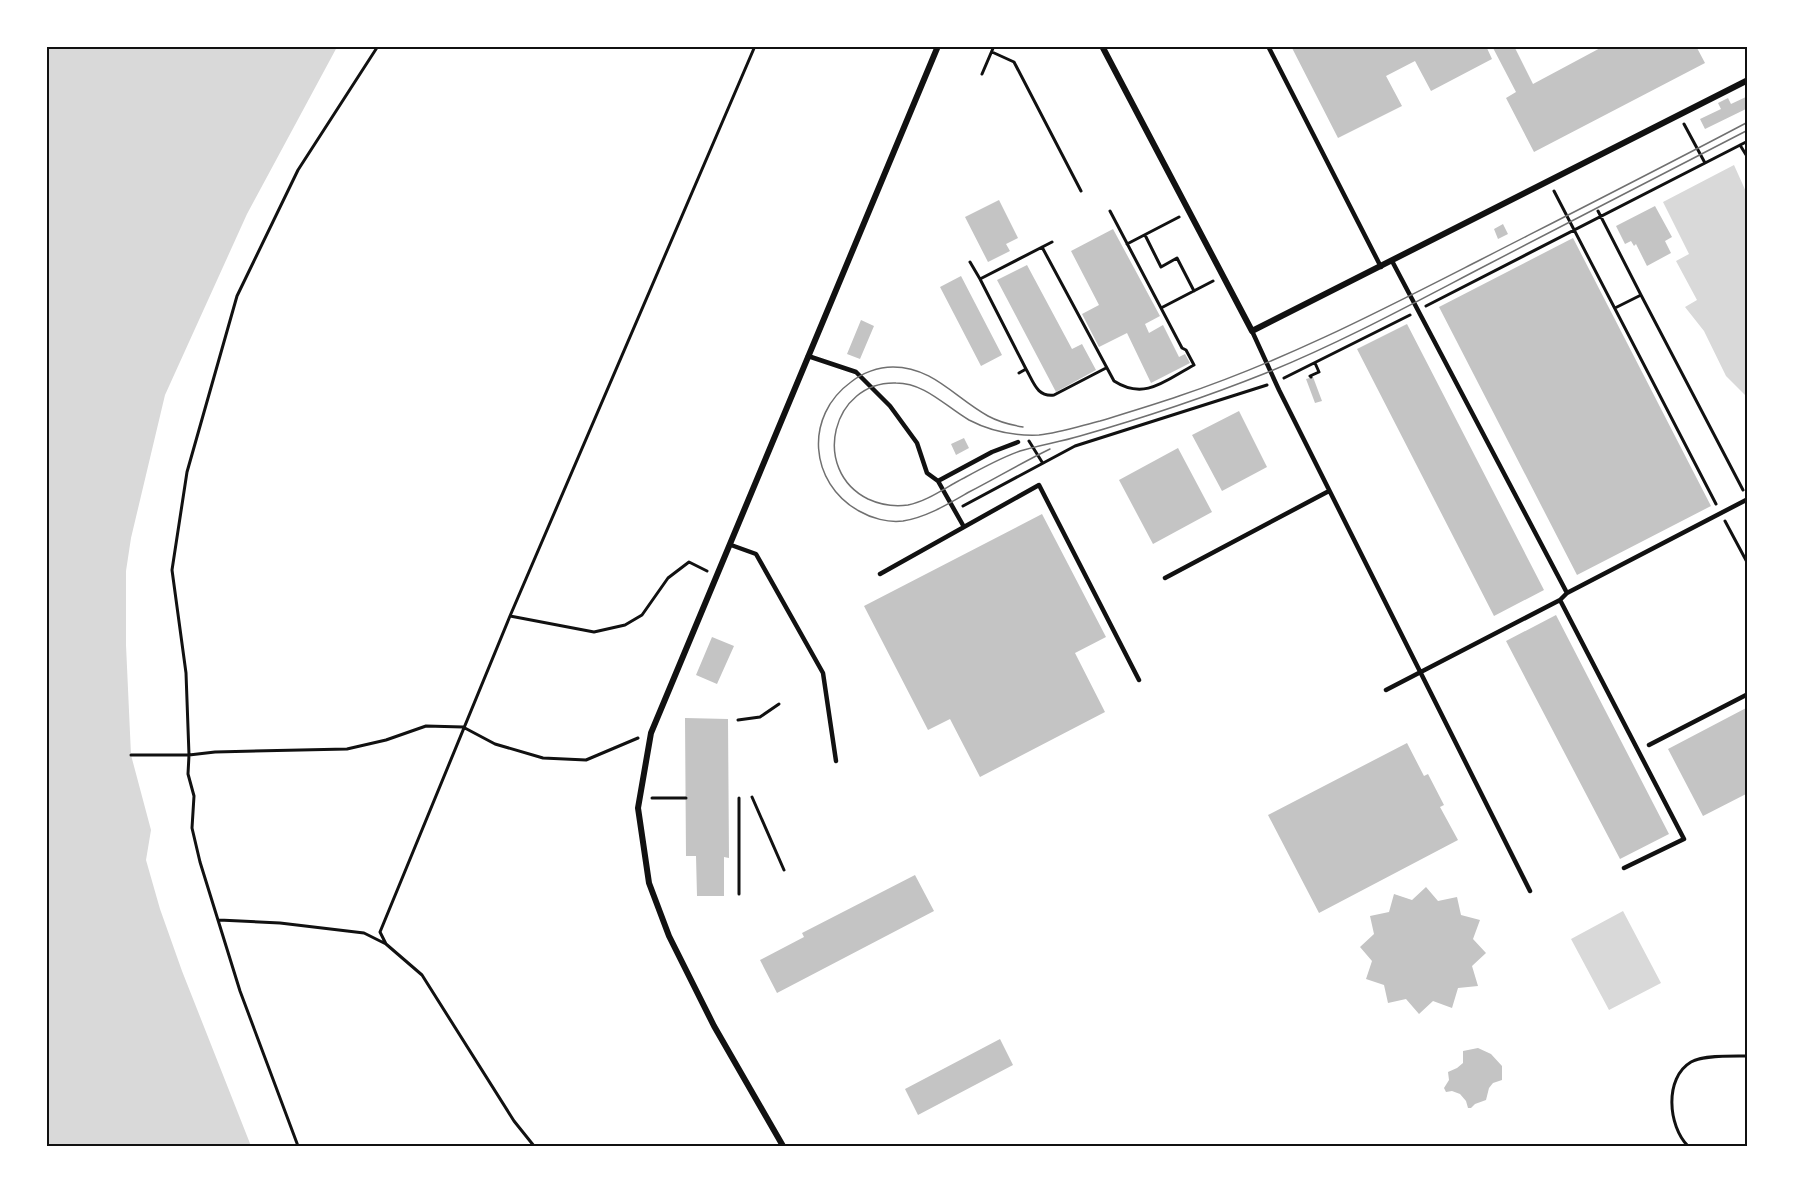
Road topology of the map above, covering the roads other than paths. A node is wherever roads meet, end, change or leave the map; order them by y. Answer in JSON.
{"nodes":[{"id":1,"x":938,"y":46,"type":"edge"},
{"id":2,"x":1102,"y":46,"type":"edge"},
{"id":3,"x":1268,"y":46,"type":"edge"},
{"id":4,"x":1748,"y":80,"type":"edge"},
{"id":5,"x":1392,"y":261,"type":"junction"},
{"id":6,"x":1381,"y":267,"type":"junction"},
{"id":7,"x":1252,"y":331,"type":"junction"},
{"id":8,"x":808,"y":356,"type":"junction"},
{"id":9,"x":1018,"y":441,"type":"road end"},
{"id":10,"x":938,"y":481,"type":"junction"},
{"id":11,"x":1329,"y":491,"type":"junction"},
{"id":12,"x":1748,"y":498,"type":"edge"},
{"id":13,"x":964,"y":527,"type":"junction"},
{"id":14,"x":731,"y":545,"type":"junction"},
{"id":15,"x":880,"y":574,"type":"dead end"},
{"id":16,"x":1165,"y":578,"type":"dead end"},
{"id":17,"x":1567,"y":594,"type":"junction"},
{"id":18,"x":1560,"y":600,"type":"junction"},
{"id":19,"x":1420,"y":672,"type":"junction"},
{"id":20,"x":1139,"y":680,"type":"dead end"},
{"id":21,"x":1386,"y":690,"type":"dead end"},
{"id":22,"x":1748,"y":694,"type":"edge"},
{"id":23,"x":1649,"y":746,"type":"dead end"},
{"id":24,"x":836,"y":761,"type":"dead end"},
{"id":25,"x":1624,"y":868,"type":"dead end"},
{"id":26,"x":1530,"y":891,"type":"dead end"},
{"id":27,"x":783,"y":1146,"type":"edge"}],
"edges":[{"from":1,"to":8,"type":"street"},
{"from":2,"to":7,"type":"street"},
{"from":3,"to":6,"type":"lane"},
{"from":4,"to":5,"type":"street"},
{"from":5,"to":6,"type":"street"},
{"from":5,"to":17,"type":"lane"},
{"from":6,"to":7,"type":"street"},
{"from":7,"to":11,"type":"lane"},
{"from":8,"to":10,"type":"lane"},
{"from":8,"to":14,"type":"street"},
{"from":9,"to":10,"type":"lane"},
{"from":10,"to":13,"type":"lane"},
{"from":11,"to":16,"type":"lane"},
{"from":11,"to":19,"type":"lane"},
{"from":12,"to":17,"type":"lane"},
{"from":13,"to":15,"type":"lane"},
{"from":13,"to":20,"type":"lane"},
{"from":14,"to":24,"type":"lane"},
{"from":14,"to":27,"type":"street"},
{"from":17,"to":18,"type":"lane"},
{"from":18,"to":19,"type":"lane"},
{"from":18,"to":25,"type":"lane"},
{"from":19,"to":21,"type":"lane"},
{"from":19,"to":26,"type":"lane"},
{"from":22,"to":23,"type":"lane"}]}
